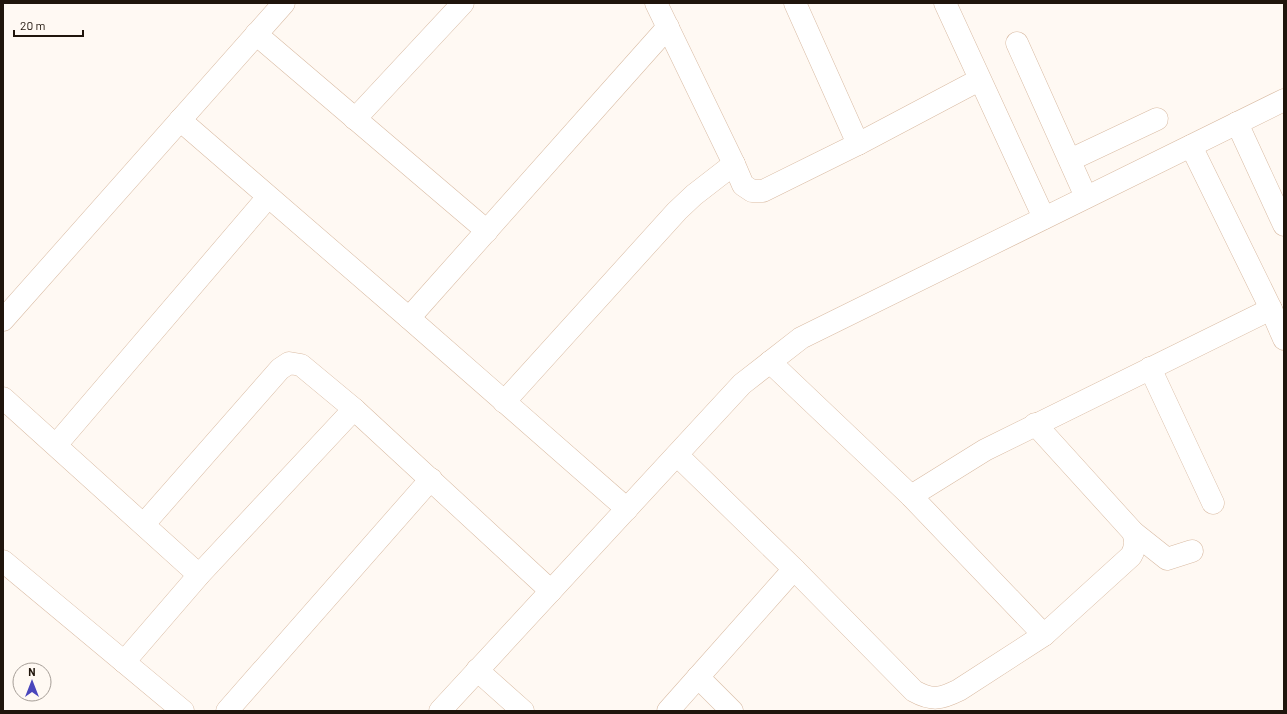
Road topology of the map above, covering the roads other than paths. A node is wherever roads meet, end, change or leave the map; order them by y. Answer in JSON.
{"nodes":[{"id":1,"x":284,"y":3,"type":"edge"},
{"id":2,"x":463,"y":3,"type":"edge"},
{"id":3,"x":656,"y":3,"type":"edge"},
{"id":4,"x":795,"y":3,"type":"edge"},
{"id":5,"x":945,"y":3,"type":"edge"},
{"id":6,"x":668,"y":27,"type":"junction"},
{"id":7,"x":256,"y":34,"type":"junction"},
{"id":8,"x":1017,"y":43,"type":"dead end"},
{"id":9,"x":980,"y":80,"type":"junction"},
{"id":10,"x":1284,"y":100,"type":"edge"},
{"id":11,"x":356,"y":119,"type":"junction"},
{"id":12,"x":1157,"y":119,"type":"dead end"},
{"id":13,"x":180,"y":120,"type":"junction"},
{"id":14,"x":1237,"y":123,"type":"junction"},
{"id":15,"x":858,"y":144,"type":"junction"},
{"id":16,"x":1191,"y":146,"type":"junction"},
{"id":17,"x":1070,"y":160,"type":"junction"},
{"id":18,"x":734,"y":164,"type":"junction"},
{"id":19,"x":268,"y":197,"type":"junction"},
{"id":20,"x":1086,"y":197,"type":"junction"},
{"id":21,"x":1044,"y":218,"type":"junction"},
{"id":22,"x":1284,"y":225,"type":"edge"},
{"id":23,"x":487,"y":231,"type":"junction"},
{"id":24,"x":1271,"y":309,"type":"junction"},
{"id":25,"x":409,"y":318,"type":"junction"},
{"id":26,"x":3,"y":320,"type":"edge"},
{"id":27,"x":1284,"y":339,"type":"edge"},
{"id":28,"x":770,"y":362,"type":"junction"},
{"id":29,"x":1150,"y":368,"type":"junction"},
{"id":30,"x":3,"y":398,"type":"edge"},
{"id":31,"x":504,"y":402,"type":"junction"},
{"id":32,"x":354,"y":408,"type":"junction"},
{"id":33,"x":1036,"y":424,"type":"junction"},
{"id":34,"x":56,"y":445,"type":"junction"},
{"id":35,"x":676,"y":455,"type":"junction"},
{"id":36,"x":431,"y":479,"type":"junction"},
{"id":37,"x":911,"y":496,"type":"junction"},
{"id":38,"x":1213,"y":503,"type":"dead end"},
{"id":39,"x":627,"y":509,"type":"junction"},
{"id":40,"x":144,"y":524,"type":"junction"},
{"id":41,"x":1133,"y":532,"type":"junction"},
{"id":42,"x":1192,"y":551,"type":"dead end"},
{"id":43,"x":3,"y":561,"type":"edge"},
{"id":44,"x":794,"y":569,"type":"junction"},
{"id":45,"x":199,"y":575,"type":"junction"},
{"id":46,"x":551,"y":591,"type":"junction"},
{"id":47,"x":1044,"y":635,"type":"junction"},
{"id":48,"x":124,"y":662,"type":"junction"},
{"id":49,"x":477,"y":670,"type":"junction"},
{"id":50,"x":698,"y":677,"type":"junction"},
{"id":51,"x":183,"y":711,"type":"edge"},
{"id":52,"x":227,"y":711,"type":"edge"},
{"id":53,"x":440,"y":711,"type":"edge"},
{"id":54,"x":523,"y":711,"type":"edge"},
{"id":55,"x":668,"y":711,"type":"edge"},
{"id":56,"x":732,"y":711,"type":"edge"}],
"edges":[{"from":1,"to":7,"type":"street"},
{"from":2,"to":11,"type":"street"},
{"from":3,"to":6,"type":"street"},
{"from":4,"to":15,"type":"street"},
{"from":5,"to":9,"type":"street"},
{"from":6,"to":18,"type":"street"},
{"from":6,"to":23,"type":"street"},
{"from":7,"to":11,"type":"street"},
{"from":7,"to":13,"type":"street"},
{"from":8,"to":17,"type":"street"},
{"from":9,"to":15,"type":"street"},
{"from":9,"to":21,"type":"street"},
{"from":10,"to":14,"type":"street"},
{"from":11,"to":23,"type":"street"},
{"from":12,"to":17,"type":"street"},
{"from":13,"to":19,"type":"street"},
{"from":13,"to":26,"type":"street"},
{"from":14,"to":16,"type":"street"},
{"from":14,"to":22,"type":"street"},
{"from":15,"to":18,"type":"street"},
{"from":16,"to":20,"type":"street"},
{"from":16,"to":24,"type":"street"},
{"from":17,"to":20,"type":"street"},
{"from":18,"to":31,"type":"street"},
{"from":19,"to":25,"type":"street"},
{"from":19,"to":34,"type":"street"},
{"from":20,"to":21,"type":"street"},
{"from":21,"to":28,"type":"street"},
{"from":23,"to":25,"type":"street"},
{"from":24,"to":27,"type":"street"},
{"from":24,"to":29,"type":"street"},
{"from":25,"to":31,"type":"street"},
{"from":28,"to":35,"type":"street"},
{"from":28,"to":37,"type":"street"},
{"from":29,"to":33,"type":"street"},
{"from":29,"to":38,"type":"street"},
{"from":30,"to":34,"type":"street"},
{"from":31,"to":39,"type":"street"},
{"from":32,"to":36,"type":"street"},
{"from":32,"to":40,"type":"street"},
{"from":32,"to":45,"type":"street"},
{"from":33,"to":37,"type":"street"},
{"from":33,"to":41,"type":"street"},
{"from":34,"to":40,"type":"street"},
{"from":35,"to":39,"type":"street"},
{"from":35,"to":44,"type":"street"},
{"from":36,"to":46,"type":"street"},
{"from":36,"to":52,"type":"street"},
{"from":37,"to":47,"type":"street"},
{"from":39,"to":46,"type":"street"},
{"from":40,"to":45,"type":"street"},
{"from":41,"to":42,"type":"street"},
{"from":41,"to":47,"type":"street"},
{"from":43,"to":48,"type":"street"},
{"from":44,"to":47,"type":"street"},
{"from":44,"to":50,"type":"street"},
{"from":45,"to":48,"type":"street"},
{"from":46,"to":49,"type":"street"},
{"from":48,"to":51,"type":"street"},
{"from":49,"to":53,"type":"street"},
{"from":49,"to":54,"type":"street"},
{"from":50,"to":55,"type":"street"},
{"from":50,"to":56,"type":"street"}]}
